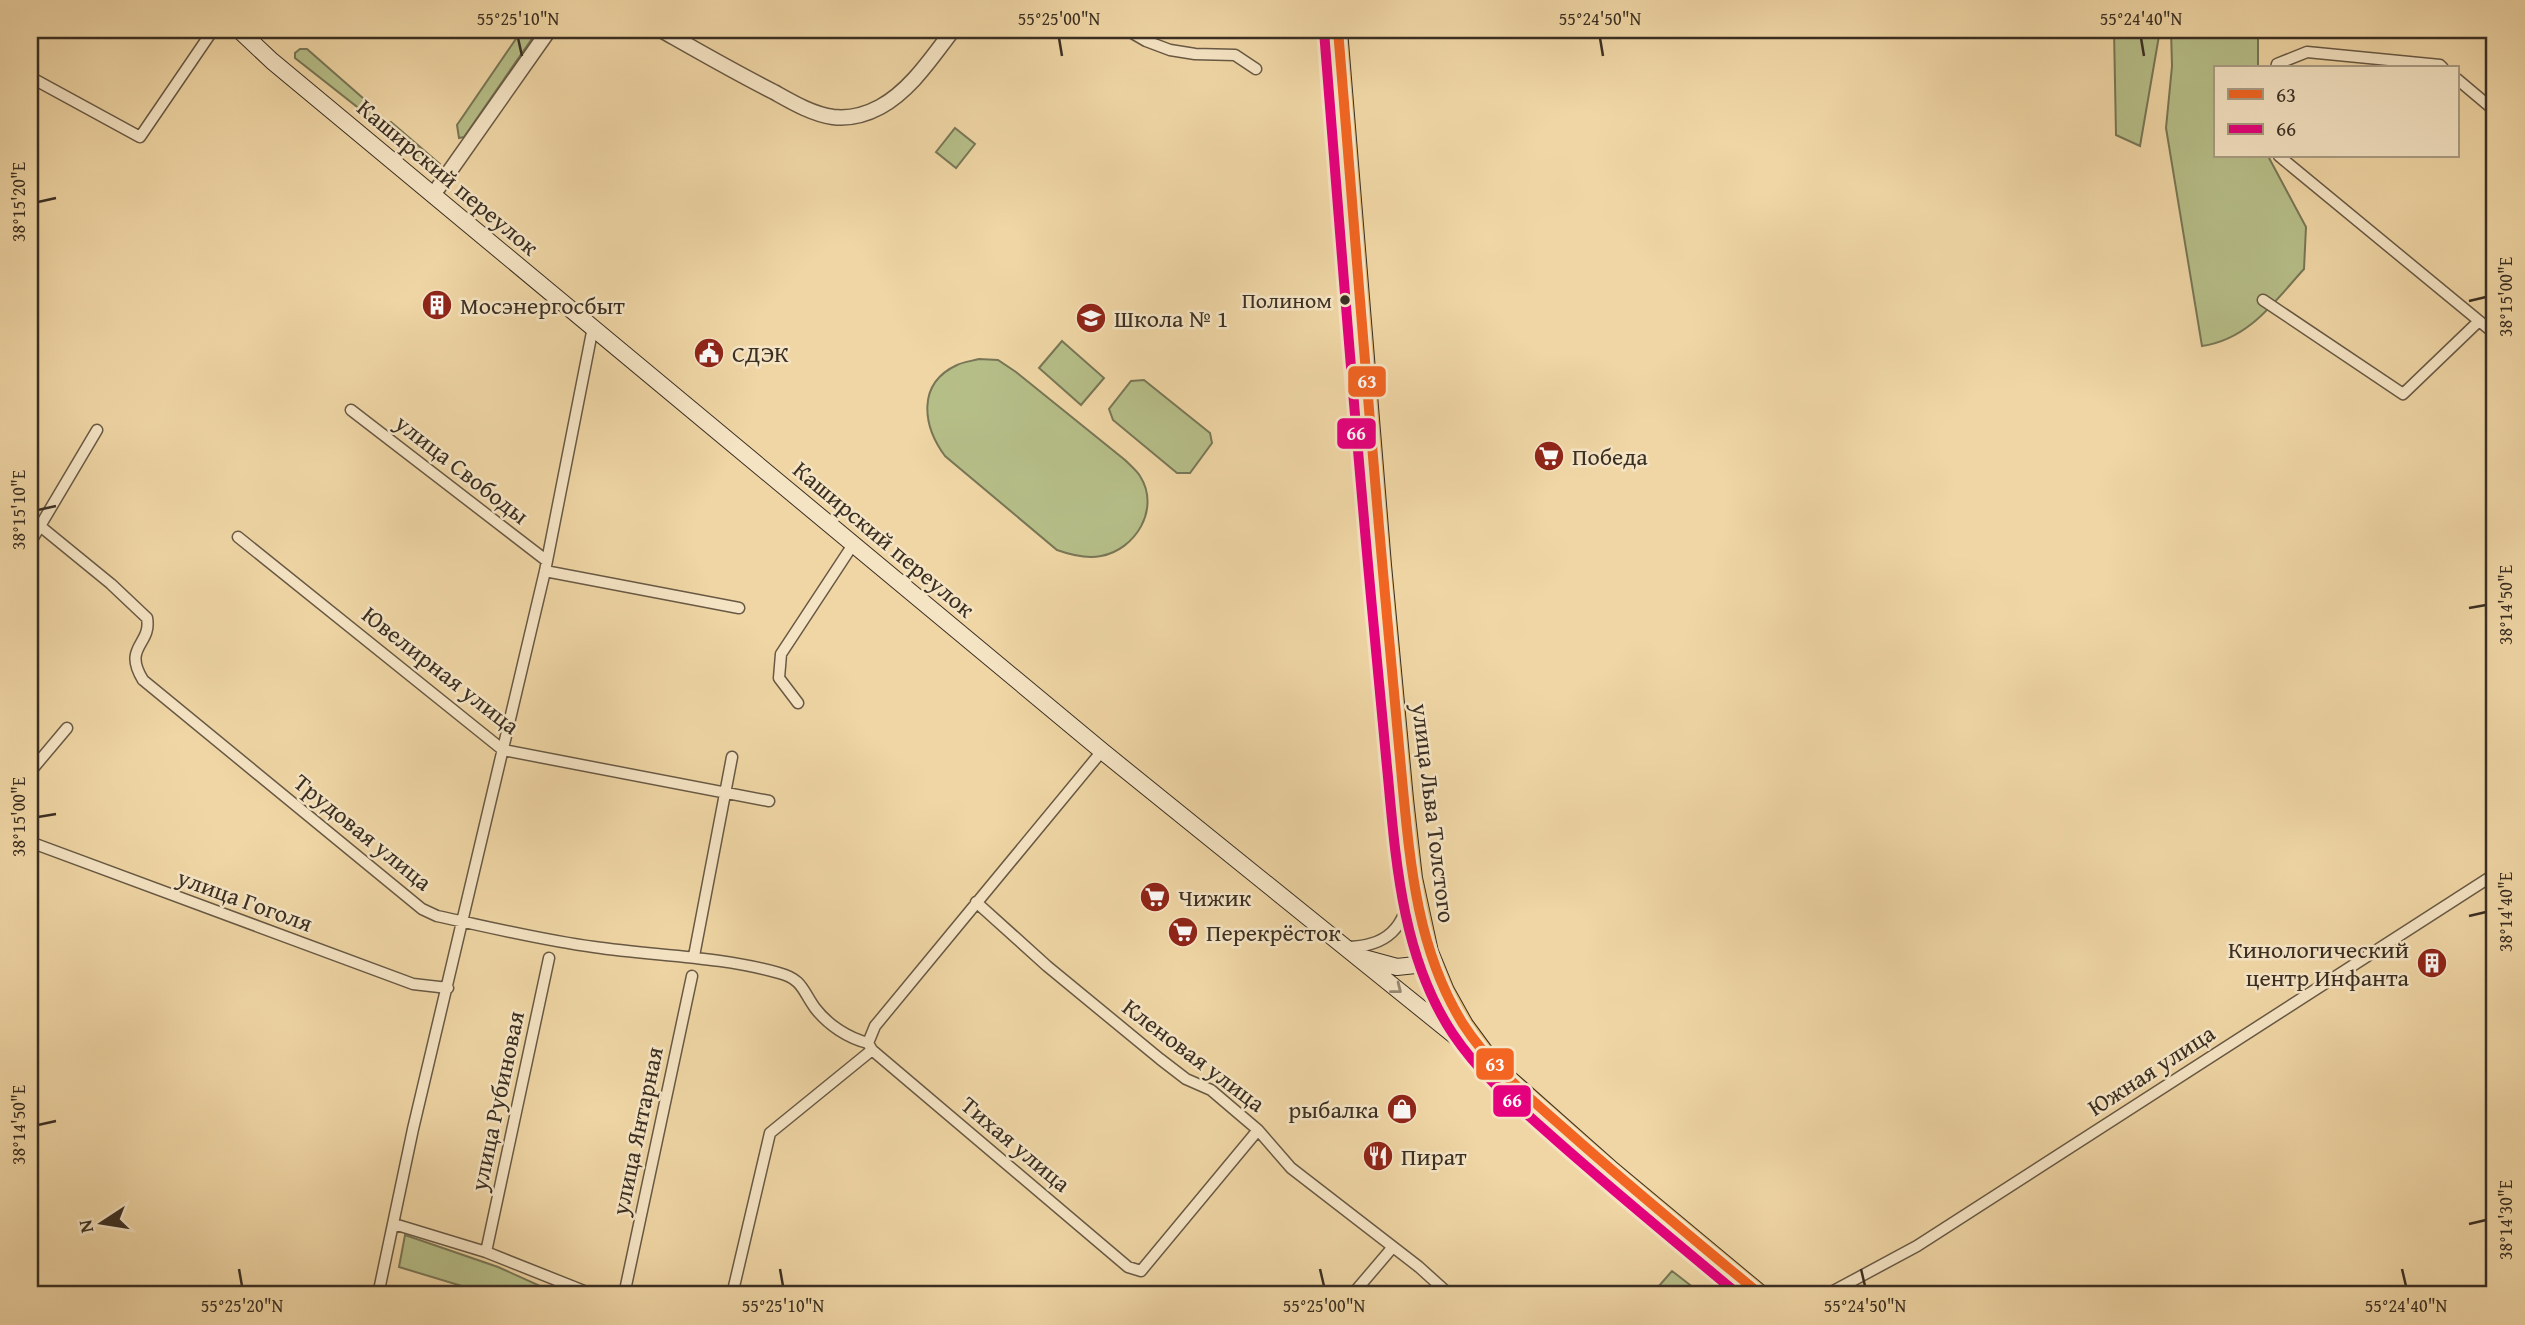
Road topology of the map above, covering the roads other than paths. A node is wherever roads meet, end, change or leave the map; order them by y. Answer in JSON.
{"nodes":[{"id":1,"x":214,"y":30,"type":"edge"},
{"id":2,"x":239,"y":30,"type":"edge"},
{"id":3,"x":549,"y":30,"type":"edge"},
{"id":4,"x":661,"y":30,"type":"edge"},
{"id":5,"x":953,"y":30,"type":"edge"},
{"id":6,"x":1127,"y":30,"type":"edge"},
{"id":7,"x":1338,"y":30,"type":"edge"},
{"id":8,"x":2276,"y":66,"type":"edge"},
{"id":9,"x":2441,"y":66,"type":"edge"},
{"id":10,"x":1256,"y":69,"type":"dead end"},
{"id":11,"x":30,"y":77,"type":"edge"},
{"id":12,"x":2458,"y":80,"type":"edge"},
{"id":13,"x":2495,"y":111,"type":"edge"},
{"id":14,"x":2281,"y":158,"type":"edge"},
{"id":15,"x":433,"y":194,"type":"junction"},
{"id":16,"x":2263,"y":300,"type":"dead end"},
{"id":17,"x":2479,"y":321,"type":"junction"},
{"id":18,"x":593,"y":327,"type":"junction"},
{"id":19,"x":2495,"y":334,"type":"edge"},
{"id":20,"x":351,"y":410,"type":"dead end"},
{"id":21,"x":97,"y":430,"type":"dead end"},
{"id":22,"x":40,"y":526,"type":"junction"},
{"id":23,"x":238,"y":537,"type":"dead end"},
{"id":24,"x":30,"y":543,"type":"edge"},
{"id":25,"x":854,"y":543,"type":"junction"},
{"id":26,"x":546,"y":566,"type":"junction"},
{"id":27,"x":739,"y":608,"type":"dead end"},
{"id":28,"x":798,"y":703,"type":"dead end"},
{"id":29,"x":67,"y":728,"type":"dead end"},
{"id":30,"x":503,"y":751,"type":"junction"},
{"id":31,"x":1102,"y":751,"type":"junction"},
{"id":32,"x":732,"y":757,"type":"dead end"},
{"id":33,"x":30,"y":772,"type":"edge"},
{"id":34,"x":724,"y":793,"type":"junction"},
{"id":35,"x":769,"y":801,"type":"dead end"},
{"id":36,"x":30,"y":842,"type":"edge"},
{"id":37,"x":2495,"y":874,"type":"edge"},
{"id":38,"x":1413,"y":878,"type":"junction"},
{"id":39,"x":976,"y":902,"type":"junction"},
{"id":40,"x":464,"y":922,"type":"junction"},
{"id":41,"x":1343,"y":947,"type":"junction"},
{"id":42,"x":694,"y":957,"type":"junction"},
{"id":43,"x":549,"y":958,"type":"dead end"},
{"id":44,"x":1434,"y":963,"type":"junction"},
{"id":45,"x":780,"y":973,"type":"joint"},
{"id":46,"x":692,"y":976,"type":"dead end"},
{"id":47,"x":448,"y":988,"type":"junction"},
{"id":48,"x":870,"y":1047,"type":"junction"},
{"id":49,"x":1506,"y":1077,"type":"junction"},
{"id":50,"x":1258,"y":1130,"type":"junction"},
{"id":51,"x":394,"y":1224,"type":"junction"},
{"id":52,"x":1392,"y":1248,"type":"junction"},
{"id":53,"x":486,"y":1252,"type":"junction"},
{"id":54,"x":377,"y":1295,"type":"edge"},
{"id":55,"x":594,"y":1295,"type":"edge"},
{"id":56,"x":624,"y":1295,"type":"edge"},
{"id":57,"x":733,"y":1295,"type":"edge"},
{"id":58,"x":1352,"y":1295,"type":"edge"},
{"id":59,"x":1450,"y":1295,"type":"edge"},
{"id":60,"x":1761,"y":1295,"type":"edge"},
{"id":61,"x":1825,"y":1295,"type":"edge"}],
"edges":[{"from":1,"to":11,"type":"street"},
{"from":2,"to":15,"type":"main road","name":"Каширский переулок"},
{"from":3,"to":15,"type":"street"},
{"from":4,"to":5,"type":"street"},
{"from":6,"to":10,"type":"street"},
{"from":7,"to":38,"type":"highway","name":"улица Льва Толстого"},
{"from":8,"to":9,"type":"street"},
{"from":12,"to":13,"type":"street"},
{"from":14,"to":17,"type":"street"},
{"from":15,"to":18,"type":"main road","name":"Каширский переулок"},
{"from":16,"to":17,"type":"street"},
{"from":17,"to":19,"type":"street"},
{"from":18,"to":25,"type":"main road","name":"Каширский переулок"},
{"from":18,"to":26,"type":"street"},
{"from":20,"to":26,"type":"street","name":"улица Свободы"},
{"from":21,"to":22,"type":"street"},
{"from":22,"to":24,"type":"street"},
{"from":22,"to":40,"type":"street","name":"Трудовая улица"},
{"from":23,"to":30,"type":"street","name":"Ювелирная улица"},
{"from":25,"to":28,"type":"street"},
{"from":25,"to":31,"type":"main road","name":"Каширский переулок"},
{"from":26,"to":27,"type":"street","name":"улица Свободы"},
{"from":26,"to":30,"type":"street"},
{"from":29,"to":33,"type":"street"},
{"from":30,"to":34,"type":"street","name":"Ювелирная улица"},
{"from":30,"to":40,"type":"street"},
{"from":31,"to":39,"type":"street"},
{"from":31,"to":41,"type":"main road","name":"Каширский переулок"},
{"from":32,"to":34,"type":"street"},
{"from":34,"to":35,"type":"street","name":"Ювелирная улица"},
{"from":34,"to":42,"type":"street"},
{"from":36,"to":47,"type":"street","name":"улица Гоголя"},
{"from":37,"to":61,"type":"street","name":"Южная улица"},
{"from":38,"to":41,"type":"street"},
{"from":38,"to":44,"type":"highway","name":"улица Льва Толстого"},
{"from":39,"to":48,"type":"street"},
{"from":39,"to":50,"type":"street","name":"Кленовая улица"},
{"from":40,"to":42,"type":"street","name":"Трудовая улица"},
{"from":40,"to":47,"type":"street"},
{"from":41,"to":44,"type":"main road"},
{"from":41,"to":49,"type":"main road","name":"Каширский переулок","one_way":true},
{"from":42,"to":45,"type":"street","name":"Трудовая улица"},
{"from":43,"to":53,"type":"street","name":"улица Рубиновая"},
{"from":44,"to":49,"type":"highway","name":"улица Льва Толстого"},
{"from":45,"to":48,"type":"street","name":"Тихая улица"},
{"from":46,"to":56,"type":"street","name":"улица Янтарная"},
{"from":47,"to":51,"type":"street"},
{"from":48,"to":50,"type":"street","name":"Тихая улица"},
{"from":48,"to":57,"type":"street"},
{"from":49,"to":60,"type":"highway","name":"улица Льва Толстого"},
{"from":50,"to":52,"type":"street","name":"Кленовая улица"},
{"from":51,"to":53,"type":"street"},
{"from":51,"to":54,"type":"street"},
{"from":52,"to":58,"type":"street"},
{"from":52,"to":59,"type":"street","name":"Кленовая улица"},
{"from":53,"to":55,"type":"street"}]}
